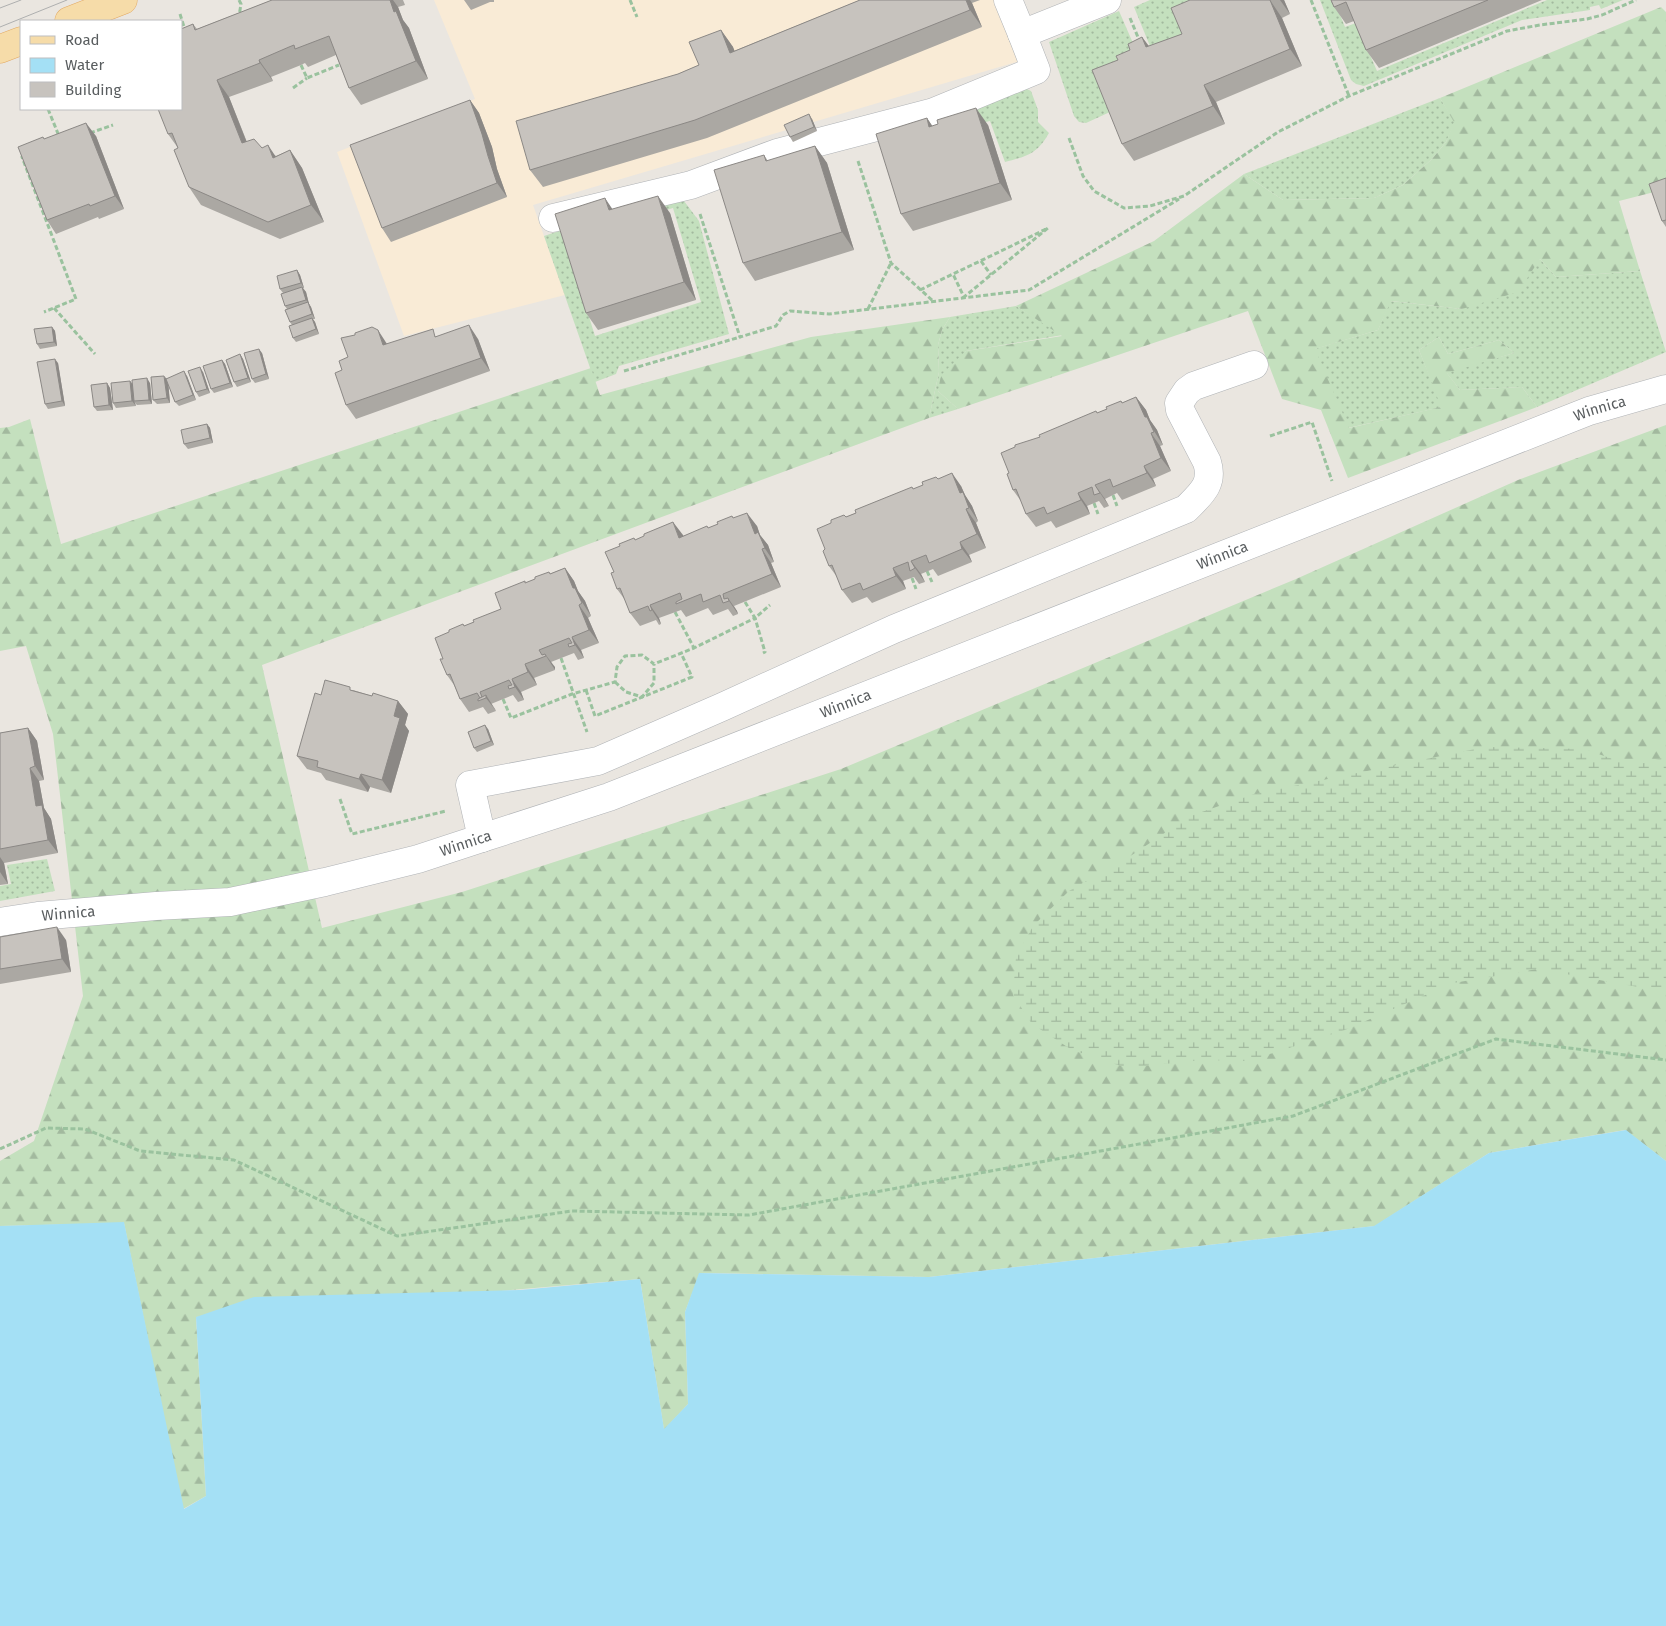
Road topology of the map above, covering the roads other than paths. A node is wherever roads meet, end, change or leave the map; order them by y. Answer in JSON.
{"nodes":[{"id":1,"x":123,"y":0,"type":"edge"},
{"id":2,"x":1008,"y":0,"type":"edge"},
{"id":3,"x":1107,"y":0,"type":"edge"},
{"id":4,"x":73,"y":20,"type":"edge"},
{"id":5,"x":1022,"y":34,"type":"junction"},
{"id":6,"x":20,"y":41,"type":"edge"},
{"id":7,"x":0,"y":49,"type":"edge"},
{"id":8,"x":553,"y":218,"type":"dead end"},
{"id":9,"x":1254,"y":365,"type":"dead end"},
{"id":10,"x":1666,"y":389,"type":"edge"},
{"id":11,"x":482,"y":838,"type":"junction"},
{"id":12,"x":0,"y":922,"type":"edge"}],
"edges":[{"from":1,"to":4,"type":"main road"},
{"from":2,"to":5,"type":"street"},
{"from":3,"to":5,"type":"street"},
{"from":5,"to":8,"type":"street"},
{"from":6,"to":7,"type":"main road"},
{"from":9,"to":11,"type":"street"},
{"from":10,"to":11,"type":"street","name":"Winnica"},
{"from":11,"to":12,"type":"street","name":"Winnica"}]}
